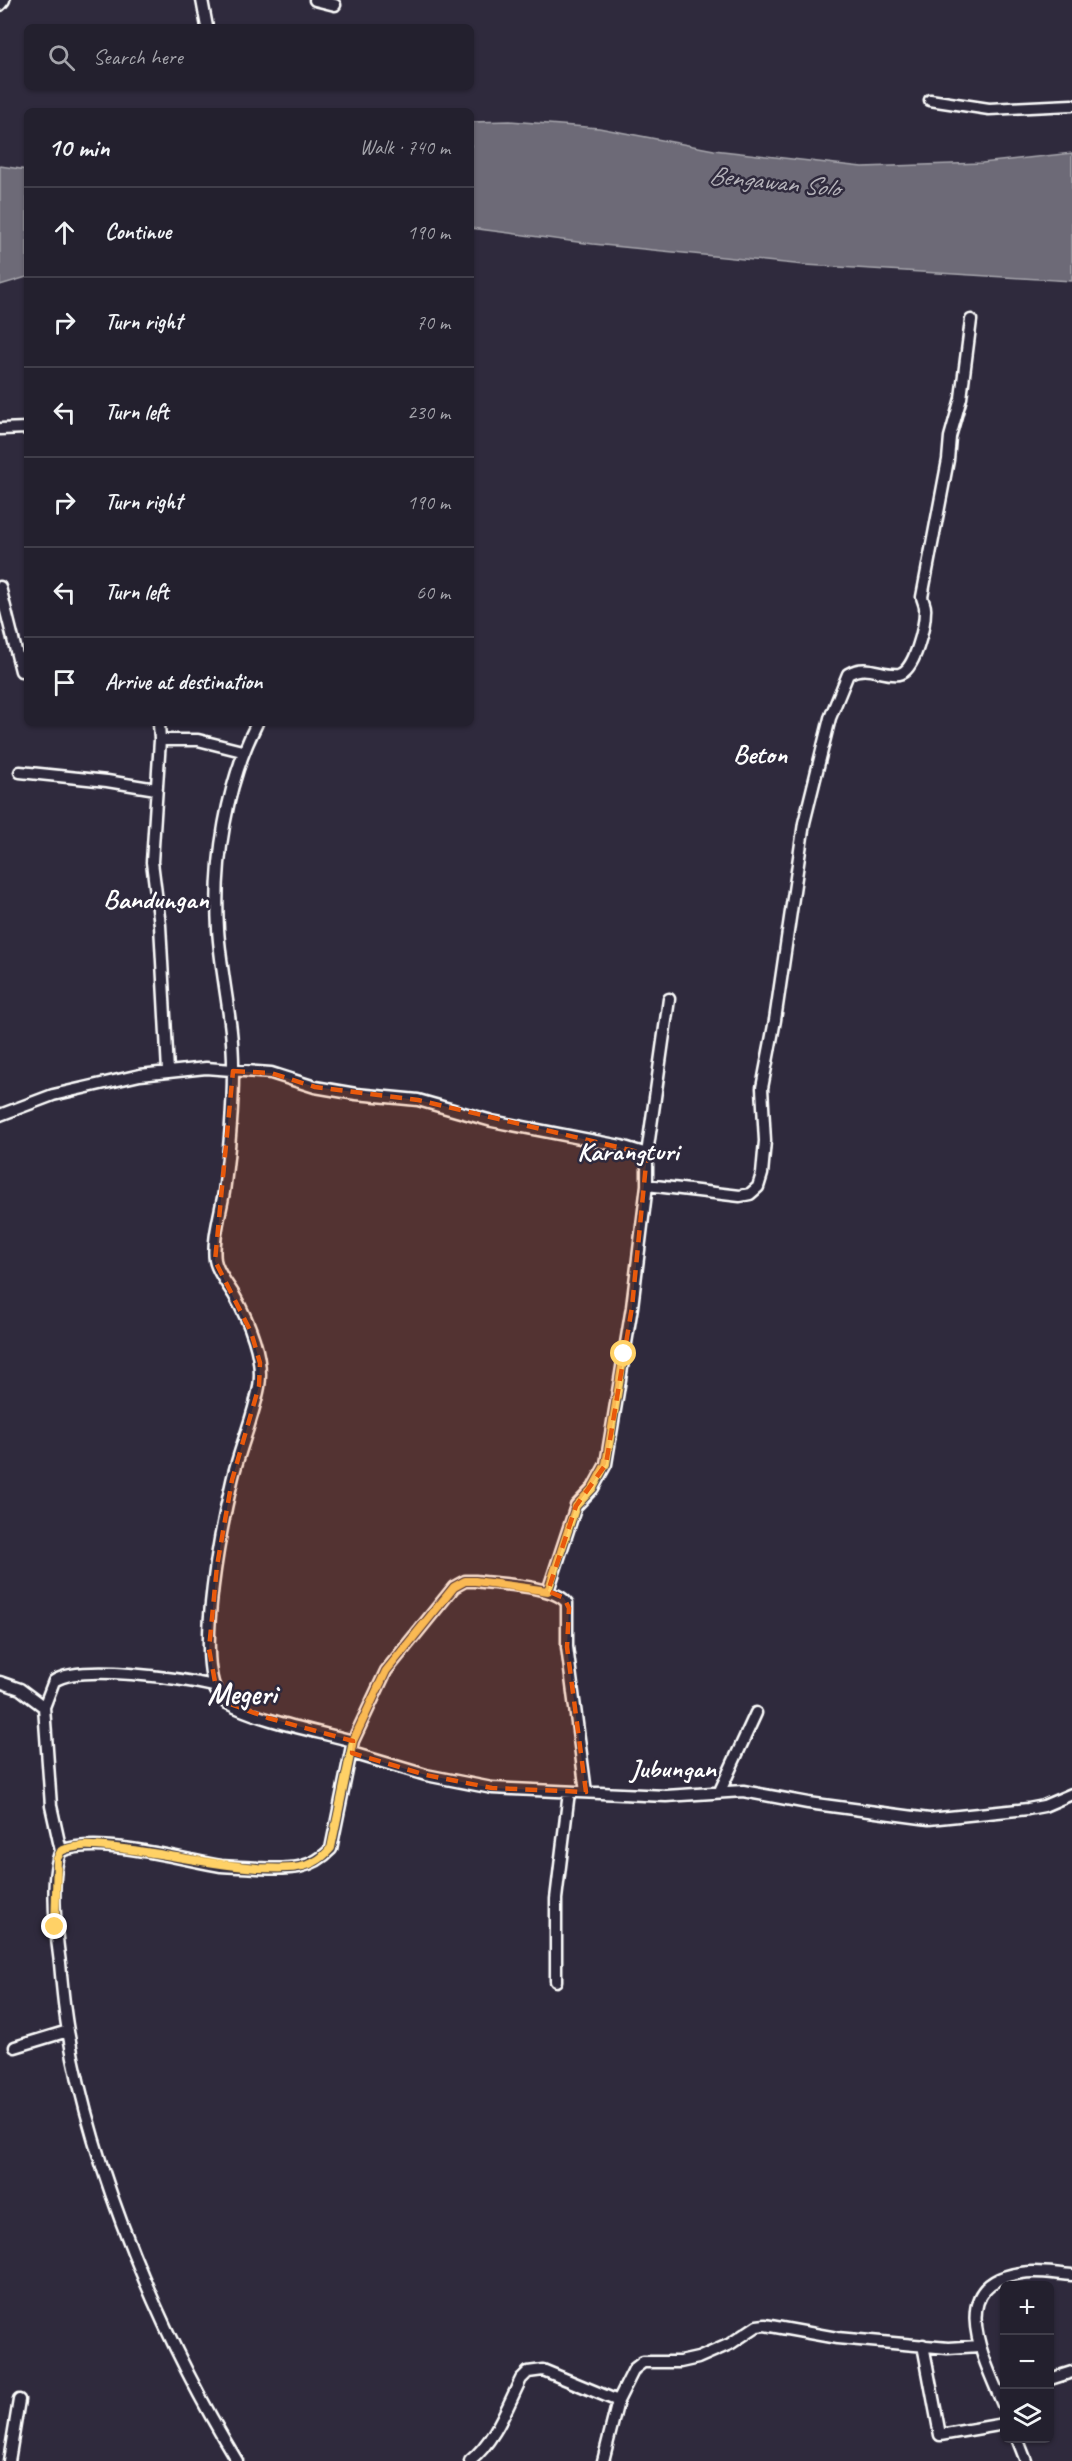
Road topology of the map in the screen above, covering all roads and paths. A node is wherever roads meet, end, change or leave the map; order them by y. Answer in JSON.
{"nodes":[{"id":1,"x":4,"y":0,"type":"edge"},
{"id":2,"x":202,"y":0,"type":"edge"},
{"id":3,"x":315,"y":0,"type":"edge"},
{"id":4,"x":0,"y":5,"type":"edge"},
{"id":5,"x":335,"y":5,"type":"dead end"},
{"id":6,"x":206,"y":24,"type":"edge"},
{"id":7,"x":930,"y":100,"type":"dead end"},
{"id":8,"x":1072,"y":105,"type":"edge"},
{"id":9,"x":971,"y":320,"type":"dead end"},
{"id":10,"x":24,"y":428,"type":"edge"},
{"id":11,"x":0,"y":429,"type":"edge"},
{"id":12,"x":0,"y":587,"type":"edge"},
{"id":13,"x":21,"y":671,"type":"dead end"},
{"id":14,"x":159,"y":726,"type":"edge"},
{"id":15,"x":255,"y":726,"type":"edge"},
{"id":16,"x":160,"y":740,"type":"junction"},
{"id":17,"x":242,"y":751,"type":"junction"},
{"id":18,"x":20,"y":772,"type":"dead end"},
{"id":19,"x":156,"y":789,"type":"junction"},
{"id":20,"x":669,"y":999,"type":"dead end"},
{"id":21,"x":168,"y":1071,"type":"junction"},
{"id":22,"x":233,"y":1071,"type":"junction"},
{"id":23,"x":0,"y":1115,"type":"edge"},
{"id":24,"x":647,"y":1154,"type":"junction"},
{"id":25,"x":647,"y":1185,"type":"junction"},
{"id":26,"x":548,"y":1591,"type":"junction"},
{"id":27,"x":0,"y":1682,"type":"edge"},
{"id":28,"x":214,"y":1686,"type":"junction"},
{"id":29,"x":44,"y":1707,"type":"junction"},
{"id":30,"x":756,"y":1713,"type":"dead end"},
{"id":31,"x":353,"y":1741,"type":"junction"},
{"id":32,"x":352,"y":1753,"type":"junction"},
{"id":33,"x":720,"y":1791,"type":"junction"},
{"id":34,"x":569,"y":1792,"type":"junction"},
{"id":35,"x":585,"y":1792,"type":"junction"},
{"id":36,"x":1072,"y":1794,"type":"edge"},
{"id":37,"x":61,"y":1851,"type":"junction"},
{"id":38,"x":556,"y":1980,"type":"dead end"},
{"id":39,"x":68,"y":2031,"type":"junction"},
{"id":40,"x":15,"y":2047,"type":"dead end"},
{"id":41,"x":1072,"y":2275,"type":"edge"},
{"id":42,"x":923,"y":2345,"type":"junction"},
{"id":43,"x":980,"y":2346,"type":"junction"},
{"id":44,"x":1072,"y":2372,"type":"edge"},
{"id":45,"x":1054,"y":2378,"type":"edge"},
{"id":46,"x":1000,"y":2389,"type":"edge"},
{"id":47,"x":19,"y":2400,"type":"dead end"},
{"id":48,"x":618,"y":2401,"type":"junction"},
{"id":49,"x":1000,"y":2425,"type":"edge"},
{"id":50,"x":1019,"y":2443,"type":"edge"},
{"id":51,"x":9,"y":2461,"type":"edge"},
{"id":52,"x":237,"y":2461,"type":"edge"},
{"id":53,"x":470,"y":2461,"type":"edge"},
{"id":54,"x":603,"y":2461,"type":"edge"},
{"id":55,"x":1026,"y":2461,"type":"edge"}],
"edges":[{"from":1,"to":4,"type":"street"},
{"from":2,"to":6,"type":"street"},
{"from":3,"to":5,"type":"street"},
{"from":7,"to":8,"type":"street"},
{"from":9,"to":25,"type":"street"},
{"from":10,"to":11,"type":"street"},
{"from":12,"to":13,"type":"street"},
{"from":14,"to":16,"type":"street"},
{"from":15,"to":17,"type":"street"},
{"from":16,"to":17,"type":"street"},
{"from":16,"to":19,"type":"street"},
{"from":17,"to":22,"type":"street"},
{"from":18,"to":19,"type":"street"},
{"from":19,"to":21,"type":"street"},
{"from":20,"to":24,"type":"street"},
{"from":21,"to":22,"type":"street"},
{"from":21,"to":23,"type":"street"},
{"from":22,"to":24,"type":"street"},
{"from":22,"to":28,"type":"street"},
{"from":24,"to":25,"type":"street"},
{"from":25,"to":26,"type":"street"},
{"from":26,"to":31,"type":"street"},
{"from":26,"to":35,"type":"street"},
{"from":27,"to":29,"type":"street"},
{"from":28,"to":29,"type":"street"},
{"from":28,"to":31,"type":"street"},
{"from":29,"to":37,"type":"street"},
{"from":30,"to":33,"type":"street"},
{"from":31,"to":32,"type":"street"},
{"from":32,"to":34,"type":"street"},
{"from":32,"to":37,"type":"street"},
{"from":33,"to":35,"type":"street"},
{"from":33,"to":36,"type":"street"},
{"from":34,"to":35,"type":"street"},
{"from":34,"to":38,"type":"street"},
{"from":37,"to":39,"type":"street"},
{"from":39,"to":40,"type":"street"},
{"from":39,"to":52,"type":"street"},
{"from":41,"to":43,"type":"street"},
{"from":42,"to":43,"type":"street"},
{"from":42,"to":48,"type":"street"},
{"from":42,"to":49,"type":"street"},
{"from":43,"to":46,"type":"street"},
{"from":44,"to":45,"type":"street"},
{"from":47,"to":51,"type":"street"},
{"from":48,"to":53,"type":"street"},
{"from":48,"to":54,"type":"street"},
{"from":50,"to":55,"type":"street"}]}
